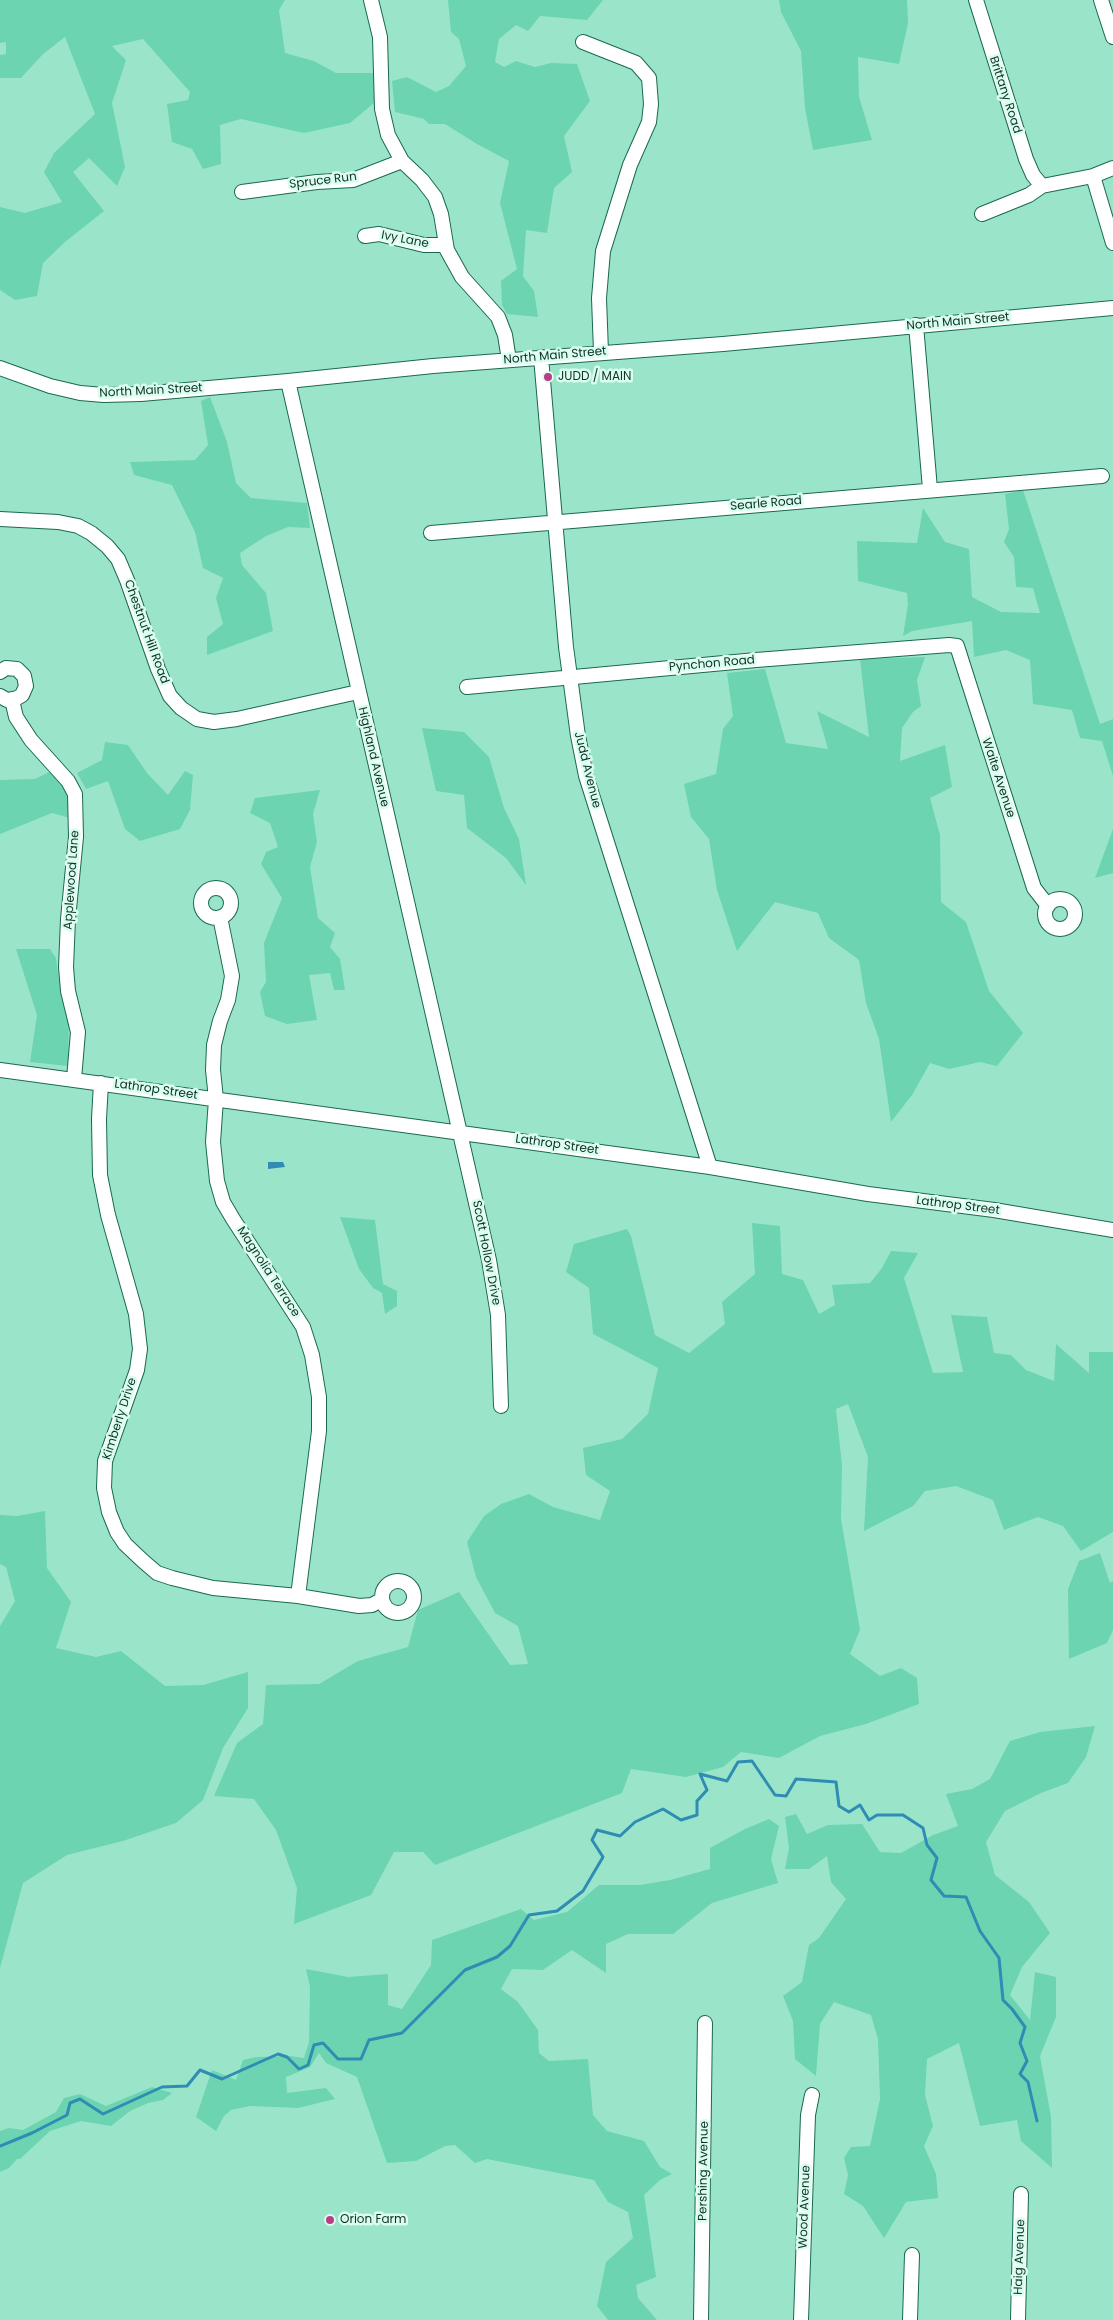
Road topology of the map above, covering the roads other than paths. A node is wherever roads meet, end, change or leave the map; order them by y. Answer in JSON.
{"nodes":[{"id":1,"x":371,"y":0,"type":"edge"},
{"id":2,"x":976,"y":0,"type":"edge"},
{"id":3,"x":1101,"y":0,"type":"edge"},
{"id":4,"x":1113,"y":37,"type":"edge"},
{"id":5,"x":583,"y":42,"type":"dead end"},
{"id":6,"x":402,"y":161,"type":"junction"},
{"id":7,"x":1113,"y":168,"type":"edge"},
{"id":8,"x":1093,"y":176,"type":"junction"},
{"id":9,"x":1042,"y":186,"type":"junction"},
{"id":10,"x":242,"y":192,"type":"dead end"},
{"id":11,"x":982,"y":214,"type":"dead end"},
{"id":12,"x":365,"y":236,"type":"dead end"},
{"id":13,"x":1113,"y":243,"type":"edge"},
{"id":14,"x":445,"y":245,"type":"junction"},
{"id":15,"x":1113,"y":308,"type":"edge"},
{"id":16,"x":916,"y":325,"type":"junction"},
{"id":17,"x":601,"y":352,"type":"junction"},
{"id":18,"x":542,"y":357,"type":"junction"},
{"id":19,"x":509,"y":360,"type":"junction"},
{"id":20,"x":0,"y":368,"type":"edge"},
{"id":21,"x":288,"y":382,"type":"junction"},
{"id":22,"x":1102,"y":476,"type":"dead end"},
{"id":23,"x":930,"y":489,"type":"junction"},
{"id":24,"x":0,"y":519,"type":"edge"},
{"id":25,"x":556,"y":523,"type":"junction"},
{"id":26,"x":431,"y":533,"type":"dead end"},
{"id":27,"x":957,"y":646,"type":"joint"},
{"id":28,"x":0,"y":672,"type":"edge"},
{"id":29,"x":569,"y":678,"type":"junction"},
{"id":30,"x":467,"y":687,"type":"dead end"},
{"id":31,"x":358,"y":692,"type":"junction"},
{"id":32,"x":6,"y":698,"type":"edge"},
{"id":33,"x":1048,"y":906,"type":"dead end"},
{"id":34,"x":220,"y":917,"type":"dead end"},
{"id":35,"x":0,"y":1070,"type":"edge"},
{"id":36,"x":74,"y":1079,"type":"junction"},
{"id":37,"x":101,"y":1083,"type":"junction"},
{"id":38,"x":216,"y":1098,"type":"junction"},
{"id":39,"x":460,"y":1132,"type":"junction"},
{"id":40,"x":710,"y":1167,"type":"junction"},
{"id":41,"x":1113,"y":1230,"type":"edge"},
{"id":42,"x":501,"y":1406,"type":"dead end"},
{"id":43,"x":298,"y":1596,"type":"junction"},
{"id":44,"x":381,"y":1600,"type":"dead end"},
{"id":45,"x":705,"y":2023,"type":"dead end"},
{"id":46,"x":812,"y":2095,"type":"dead end"},
{"id":47,"x":1021,"y":2194,"type":"dead end"},
{"id":48,"x":912,"y":2255,"type":"dead end"},
{"id":49,"x":701,"y":2320,"type":"edge"},
{"id":50,"x":801,"y":2320,"type":"edge"},
{"id":51,"x":910,"y":2320,"type":"edge"},
{"id":52,"x":1018,"y":2320,"type":"edge"}],
"edges":[{"from":1,"to":6,"type":"street"},
{"from":2,"to":9,"type":"street","name":"Brittany Road"},
{"from":3,"to":4,"type":"street"},
{"from":5,"to":17,"type":"street"},
{"from":6,"to":10,"type":"street","name":"Spruce Run"},
{"from":6,"to":14,"type":"street"},
{"from":7,"to":8,"type":"street"},
{"from":8,"to":9,"type":"street"},
{"from":8,"to":13,"type":"street"},
{"from":9,"to":11,"type":"street"},
{"from":12,"to":14,"type":"street","name":"Ivy Lane"},
{"from":14,"to":19,"type":"street"},
{"from":15,"to":16,"type":"street","name":"North Main Street"},
{"from":16,"to":17,"type":"street","name":"North Main Street"},
{"from":16,"to":23,"type":"street"},
{"from":17,"to":18,"type":"street","name":"North Main Street"},
{"from":18,"to":19,"type":"street","name":"North Main Street"},
{"from":18,"to":25,"type":"street","name":"Judd Avenue"},
{"from":19,"to":21,"type":"street","name":"North Main Street"},
{"from":20,"to":21,"type":"street","name":"North Main Street"},
{"from":21,"to":31,"type":"street","name":"Highland Avenue"},
{"from":22,"to":23,"type":"street","name":"Searle Road"},
{"from":23,"to":25,"type":"street","name":"Searle Road"},
{"from":24,"to":31,"type":"street","name":"Chestnut Hill Road"},
{"from":25,"to":26,"type":"street","name":"Searle Road"},
{"from":25,"to":29,"type":"street","name":"Judd Avenue"},
{"from":27,"to":29,"type":"street","name":"Pynchon Road"},
{"from":27,"to":33,"type":"street","name":"Waite Avenue"},
{"from":28,"to":32,"type":"street","name":"Applewood Lane"},
{"from":29,"to":30,"type":"street","name":"Pynchon Road"},
{"from":29,"to":40,"type":"street","name":"Judd Avenue"},
{"from":31,"to":39,"type":"street","name":"Highland Avenue"},
{"from":32,"to":36,"type":"street","name":"Applewood Lane"},
{"from":34,"to":38,"type":"street","name":"Magnolia Terrace"},
{"from":35,"to":36,"type":"street","name":"Lathrop Street"},
{"from":36,"to":37,"type":"street","name":"Lathrop Street"},
{"from":37,"to":38,"type":"street","name":"Lathrop Street"},
{"from":37,"to":43,"type":"street","name":"Kimberly Drive"},
{"from":38,"to":39,"type":"street","name":"Lathrop Street"},
{"from":38,"to":43,"type":"street","name":"Magnolia Terrace"},
{"from":39,"to":40,"type":"street","name":"Lathrop Street"},
{"from":39,"to":42,"type":"street","name":"Scott Hollow Drive"},
{"from":40,"to":41,"type":"street","name":"Lathrop Street"},
{"from":43,"to":44,"type":"street","name":"Kimberly Drive"},
{"from":45,"to":49,"type":"street","name":"Pershing Avenue"},
{"from":46,"to":50,"type":"street","name":"Wood Avenue"},
{"from":47,"to":52,"type":"street","name":"Haig Avenue"},
{"from":48,"to":51,"type":"street"}]}
